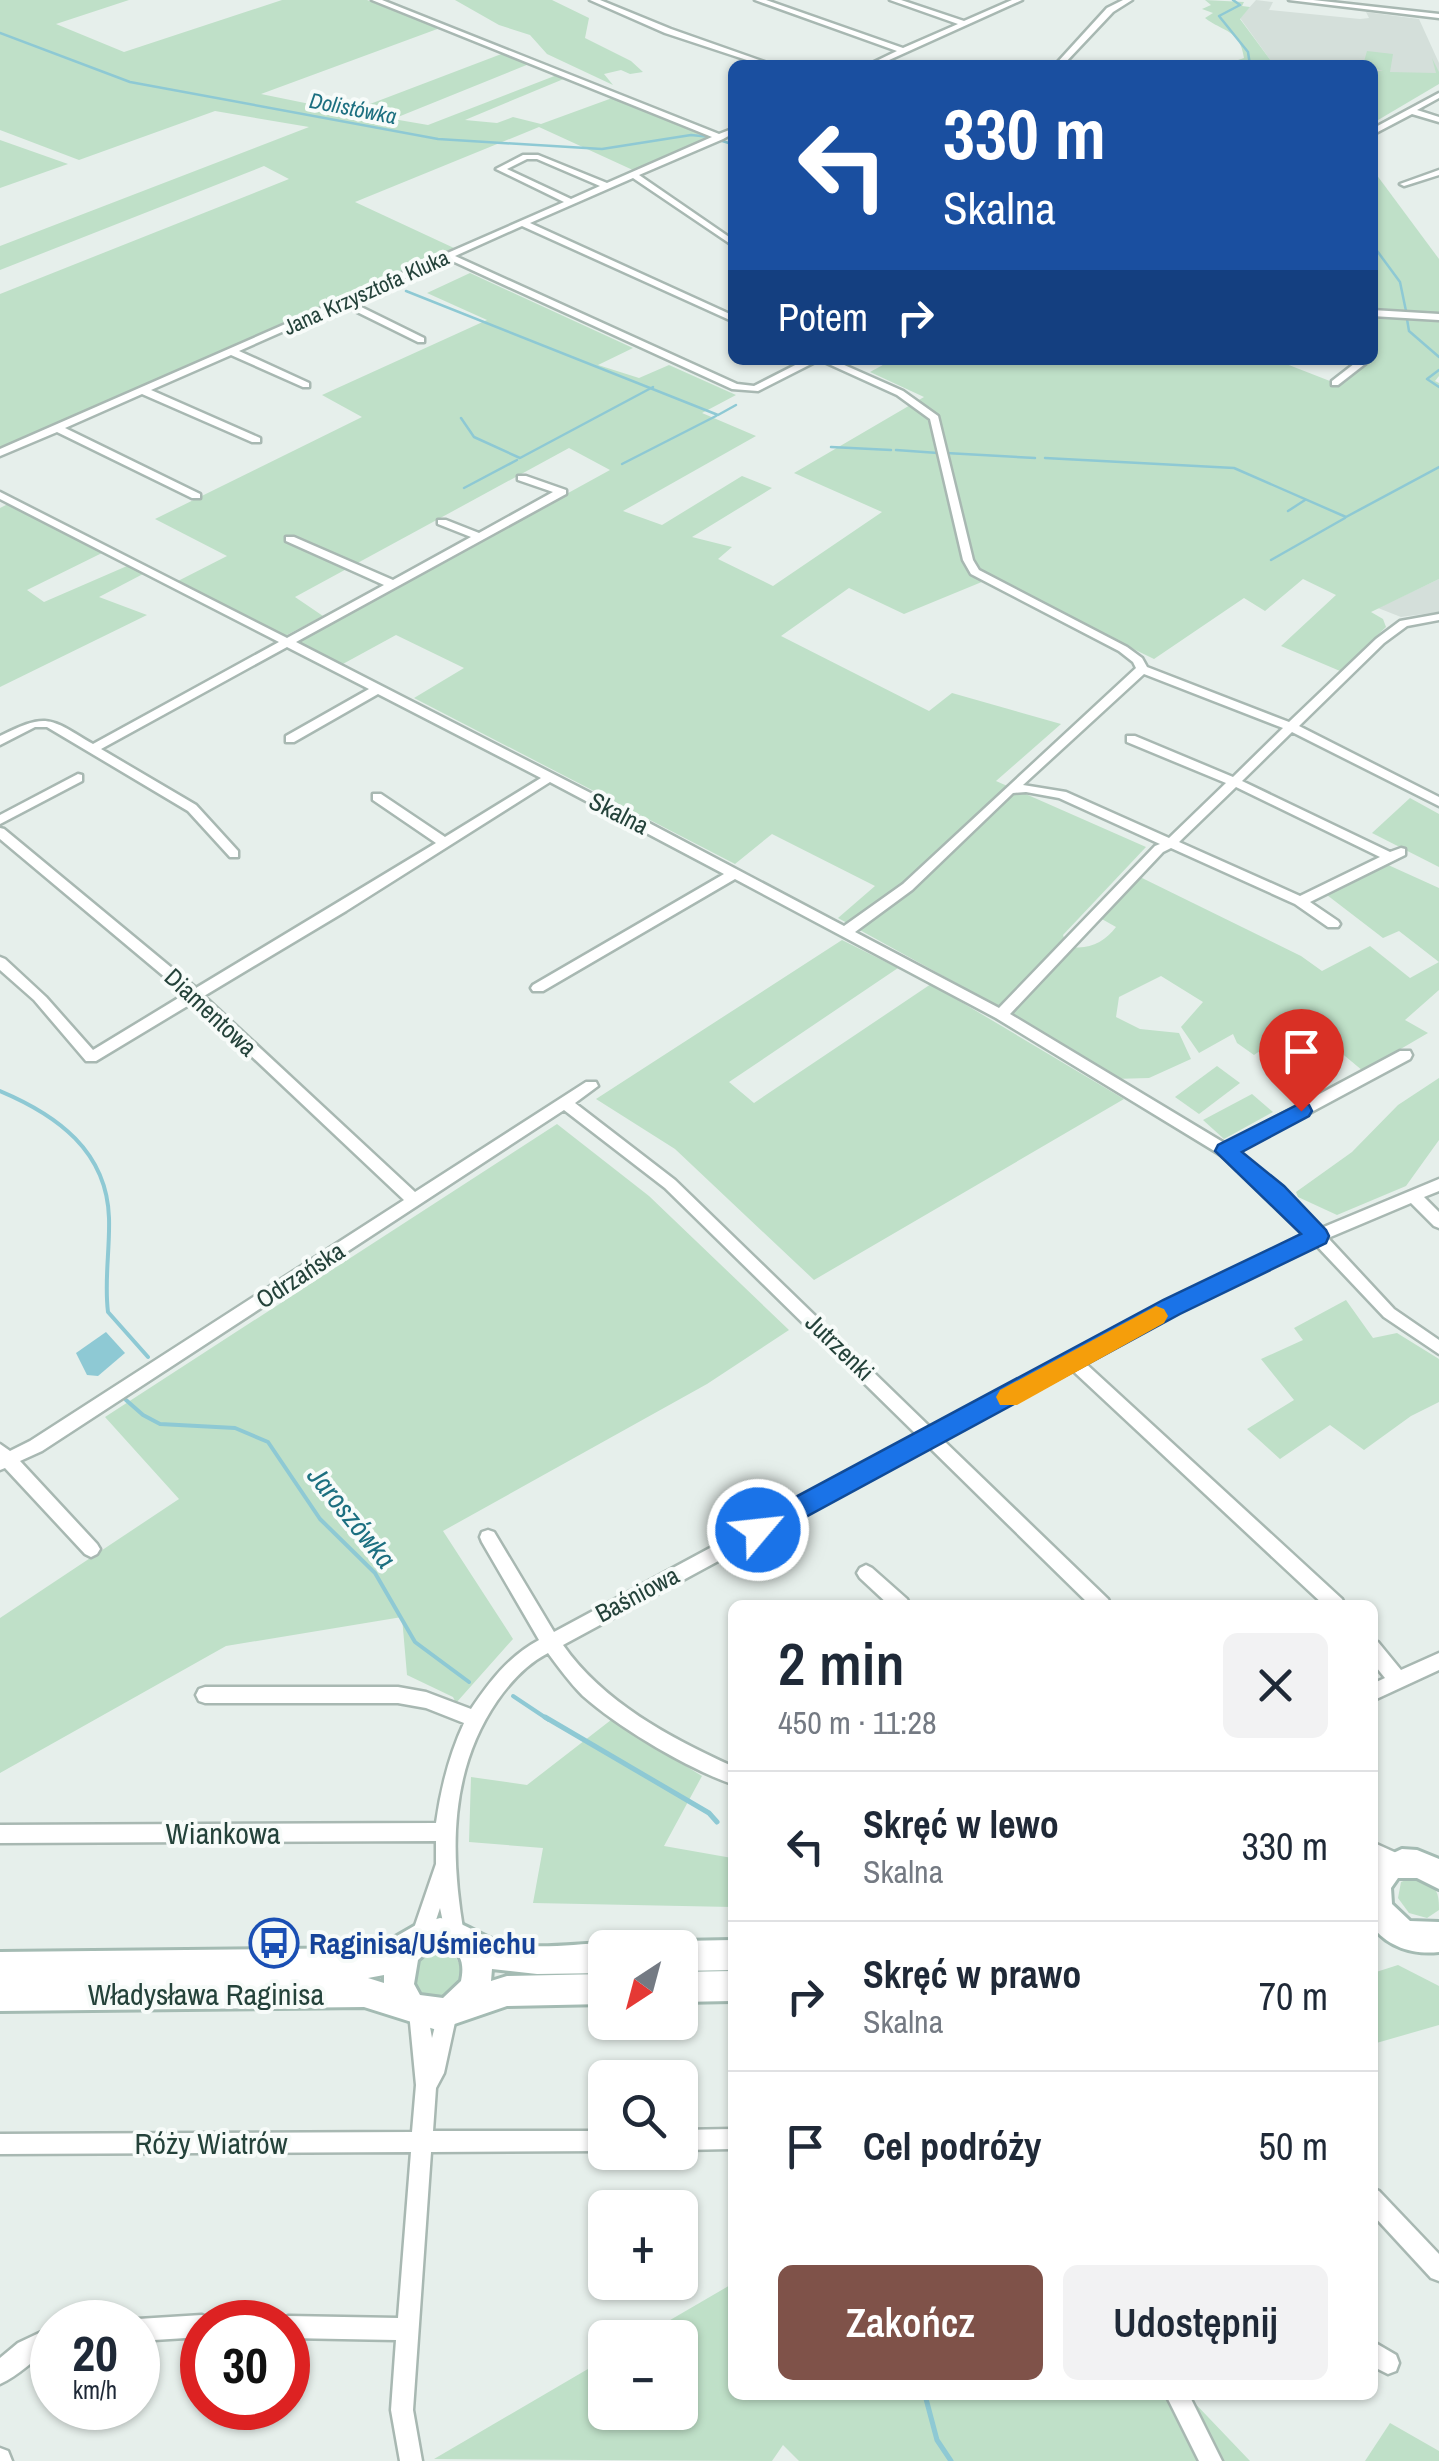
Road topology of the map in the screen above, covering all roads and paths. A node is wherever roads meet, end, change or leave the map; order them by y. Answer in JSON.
{"nodes":[{"id":1,"x":376,"y":0,"type":"edge"},
{"id":2,"x":594,"y":0,"type":"edge"},
{"id":3,"x":758,"y":0,"type":"edge"},
{"id":4,"x":894,"y":0,"type":"edge"},
{"id":5,"x":1018,"y":0,"type":"edge"},
{"id":6,"x":1128,"y":0,"type":"edge"},
{"id":7,"x":1293,"y":0,"type":"edge"},
{"id":8,"x":1408,"y":0,"type":"edge"},
{"id":9,"x":1411,"y":13,"type":"junction"},
{"id":10,"x":1439,"y":16,"type":"edge"},
{"id":11,"x":962,"y":22,"type":"junction"},
{"id":12,"x":904,"y":51,"type":"junction"},
{"id":13,"x":754,"y":60,"type":"edge"},
{"id":14,"x":883,"y":60,"type":"edge"},
{"id":15,"x":1065,"y":60,"type":"edge"},
{"id":16,"x":1439,"y":95,"type":"edge"},
{"id":17,"x":1411,"y":111,"type":"junction"},
{"id":18,"x":1439,"y":120,"type":"edge"},
{"id":19,"x":1378,"y":130,"type":"edge"},
{"id":20,"x":728,"y":134,"type":"edge"},
{"id":21,"x":720,"y":137,"type":"junction"},
{"id":22,"x":1439,"y":172,"type":"edge"},
{"id":23,"x":634,"y":175,"type":"junction"},
{"id":24,"x":1404,"y":184,"type":"dead end"},
{"id":25,"x":608,"y":186,"type":"junction"},
{"id":26,"x":571,"y":202,"type":"junction"},
{"id":27,"x":522,"y":224,"type":"junction"},
{"id":28,"x":728,"y":240,"type":"edge"},
{"id":29,"x":448,"y":256,"type":"junction"},
{"id":30,"x":344,"y":302,"type":"junction"},
{"id":31,"x":1378,"y":313,"type":"edge"},
{"id":32,"x":728,"y":316,"type":"edge"},
{"id":33,"x":1439,"y":317,"type":"edge"},
{"id":34,"x":422,"y":340,"type":"dead end"},
{"id":35,"x":232,"y":352,"type":"junction"},
{"id":36,"x":802,"y":365,"type":"edge"},
{"id":37,"x":837,"y":365,"type":"edge"},
{"id":38,"x":1358,"y":365,"type":"edge"},
{"id":39,"x":1335,"y":383,"type":"dead end"},
{"id":40,"x":306,"y":385,"type":"dead end"},
{"id":41,"x":144,"y":391,"type":"junction"},
{"id":42,"x":58,"y":428,"type":"junction"},
{"id":43,"x":256,"y":440,"type":"dead end"},
{"id":44,"x":0,"y":453,"type":"edge"},
{"id":45,"x":522,"y":478,"type":"dead end"},
{"id":46,"x":0,"y":495,"type":"edge"},
{"id":47,"x":196,"y":496,"type":"dead end"},
{"id":48,"x":442,"y":522,"type":"dead end"},
{"id":49,"x":480,"y":537,"type":"junction"},
{"id":50,"x":290,"y":539,"type":"dead end"},
{"id":51,"x":392,"y":584,"type":"junction"},
{"id":52,"x":1439,"y":617,"type":"edge"},
{"id":53,"x":286,"y":640,"type":"junction"},
{"id":54,"x":1142,"y":669,"type":"junction"},
{"id":55,"x":378,"y":689,"type":"junction"},
{"id":56,"x":1291,"y":728,"type":"junction"},
{"id":57,"x":1131,"y":738,"type":"dead end"},
{"id":58,"x":290,"y":739,"type":"dead end"},
{"id":59,"x":0,"y":741,"type":"edge"},
{"id":60,"x":94,"y":748,"type":"junction"},
{"id":61,"x":78,"y":778,"type":"dead end"},
{"id":62,"x":548,"y":778,"type":"junction"},
{"id":63,"x":1235,"y":782,"type":"junction"},
{"id":64,"x":1010,"y":790,"type":"junction"},
{"id":65,"x":377,"y":797,"type":"dead end"},
{"id":66,"x":1439,"y":802,"type":"edge"},
{"id":67,"x":0,"y":820,"type":"edge"},
{"id":68,"x":0,"y":832,"type":"edge"},
{"id":69,"x":445,"y":843,"type":"junction"},
{"id":70,"x":1170,"y":844,"type":"junction"},
{"id":71,"x":234,"y":854,"type":"dead end"},
{"id":72,"x":735,"y":873,"type":"junction"},
{"id":73,"x":1300,"y":901,"type":"junction"},
{"id":74,"x":1333,"y":924,"type":"dead end"},
{"id":75,"x":846,"y":931,"type":"junction"},
{"id":76,"x":0,"y":962,"type":"edge"},
{"id":77,"x":538,"y":988,"type":"dead end"},
{"id":78,"x":196,"y":996,"type":"junction"},
{"id":79,"x":1002,"y":1015,"type":"junction"},
{"id":80,"x":1405,"y":1055,"type":"dead end"},
{"id":81,"x":591,"y":1086,"type":"dead end"},
{"id":82,"x":565,"y":1103,"type":"junction"},
{"id":83,"x":1226,"y":1151,"type":"junction"},
{"id":84,"x":1439,"y":1185,"type":"edge"},
{"id":85,"x":1413,"y":1195,"type":"junction"},
{"id":86,"x":415,"y":1201,"type":"junction"},
{"id":87,"x":1439,"y":1222,"type":"edge"},
{"id":88,"x":1318,"y":1236,"type":"junction"},
{"id":89,"x":1439,"y":1348,"type":"edge"},
{"id":90,"x":1074,"y":1362,"type":"junction"},
{"id":91,"x":934,"y":1437,"type":"junction"},
{"id":92,"x":2,"y":1458,"type":"edge"},
{"id":93,"x":488,"y":1537,"type":"dead end"},
{"id":94,"x":91,"y":1549,"type":"dead end"},
{"id":95,"x":866,"y":1573,"type":"dead end"},
{"id":96,"x":896,"y":1600,"type":"edge"},
{"id":97,"x":1097,"y":1600,"type":"edge"},
{"id":98,"x":1331,"y":1600,"type":"edge"},
{"id":99,"x":551,"y":1640,"type":"junction"},
{"id":100,"x":1378,"y":1655,"type":"edge"},
{"id":101,"x":1439,"y":1662,"type":"edge"},
{"id":102,"x":1398,"y":1680,"type":"junction"},
{"id":103,"x":1378,"y":1689,"type":"edge"},
{"id":104,"x":205,"y":1695,"type":"dead end"},
{"id":105,"x":472,"y":1718,"type":"junction"},
{"id":106,"x":728,"y":1773,"type":"edge"},
{"id":107,"x":446,"y":1832,"type":"junction"},
{"id":108,"x":0,"y":1834,"type":"edge"},
{"id":109,"x":444,"y":1865,"type":"junction"},
{"id":110,"x":1396,"y":1872,"type":"edge"},
{"id":111,"x":1403,"y":1935,"type":"junction"},
{"id":112,"x":1378,"y":1938,"type":"edge"},
{"id":113,"x":461,"y":1939,"type":"junction"},
{"id":114,"x":1437,"y":1940,"type":"edge"},
{"id":115,"x":414,"y":1943,"type":"junction"},
{"id":116,"x":728,"y":1955,"type":"edge"},
{"id":117,"x":698,"y":1956,"type":"edge"},
{"id":118,"x":588,"y":1958,"type":"edge"},
{"id":119,"x":0,"y":1968,"type":"edge"},
{"id":120,"x":728,"y":1986,"type":"edge"},
{"id":121,"x":698,"y":1987,"type":"edge"},
{"id":122,"x":588,"y":1989,"type":"edge"},
{"id":123,"x":0,"y":1996,"type":"edge"},
{"id":124,"x":435,"y":2009,"type":"junction"},
{"id":125,"x":728,"y":2139,"type":"edge"},
{"id":126,"x":698,"y":2140,"type":"edge"},
{"id":127,"x":588,"y":2141,"type":"edge"},
{"id":128,"x":0,"y":2144,"type":"edge"},
{"id":129,"x":422,"y":2144,"type":"junction"},
{"id":130,"x":1378,"y":2204,"type":"edge"},
{"id":131,"x":1439,"y":2270,"type":"edge"},
{"id":132,"x":310,"y":2328,"type":"edge"},
{"id":133,"x":408,"y":2330,"type":"junction"},
{"id":134,"x":30,"y":2349,"type":"edge"},
{"id":135,"x":0,"y":2373,"type":"edge"},
{"id":136,"x":1180,"y":2400,"type":"edge"},
{"id":137,"x":411,"y":2461,"type":"edge"},
{"id":138,"x":1211,"y":2461,"type":"edge"}],
"edges":[{"from":1,"to":21,"type":"street"},
{"from":2,"to":13,"type":"street"},
{"from":3,"to":12,"type":"street"},
{"from":4,"to":11,"type":"street"},
{"from":5,"to":11,"type":"street"},
{"from":6,"to":15,"type":"street"},
{"from":7,"to":9,"type":"street"},
{"from":8,"to":9,"type":"street"},
{"from":9,"to":10,"type":"street"},
{"from":11,"to":12,"type":"street"},
{"from":12,"to":14,"type":"street"},
{"from":16,"to":17,"type":"street"},
{"from":17,"to":18,"type":"street"},
{"from":17,"to":19,"type":"street"},
{"from":20,"to":21,"type":"street","name":"Jana Krzysztofa Kluka"},
{"from":21,"to":23,"type":"street","name":"Jana Krzysztofa Kluka"},
{"from":22,"to":24,"type":"street"},
{"from":23,"to":25,"type":"street","name":"Jana Krzysztofa Kluka"},
{"from":23,"to":28,"type":"street"},
{"from":25,"to":26,"type":"street","name":"Jana Krzysztofa Kluka"},
{"from":25,"to":26,"type":"street"},
{"from":26,"to":27,"type":"street","name":"Jana Krzysztofa Kluka"},
{"from":27,"to":29,"type":"street","name":"Jana Krzysztofa Kluka"},
{"from":27,"to":32,"type":"street"},
{"from":29,"to":30,"type":"street","name":"Jana Krzysztofa Kluka"},
{"from":29,"to":36,"type":"street"},
{"from":30,"to":34,"type":"street"},
{"from":30,"to":35,"type":"street","name":"Jana Krzysztofa Kluka"},
{"from":31,"to":33,"type":"street"},
{"from":35,"to":40,"type":"street"},
{"from":35,"to":41,"type":"street","name":"Jana Krzysztofa Kluka"},
{"from":37,"to":54,"type":"street"},
{"from":38,"to":39,"type":"street"},
{"from":41,"to":42,"type":"street","name":"Jana Krzysztofa Kluka"},
{"from":41,"to":43,"type":"street"},
{"from":42,"to":44,"type":"street","name":"Jana Krzysztofa Kluka"},
{"from":42,"to":47,"type":"street"},
{"from":45,"to":49,"type":"street"},
{"from":46,"to":53,"type":"street","name":"Skalna"},
{"from":48,"to":49,"type":"street"},
{"from":49,"to":51,"type":"street"},
{"from":50,"to":51,"type":"street"},
{"from":51,"to":53,"type":"street"},
{"from":52,"to":56,"type":"street"},
{"from":53,"to":55,"type":"street","name":"Skalna"},
{"from":53,"to":60,"type":"street"},
{"from":54,"to":56,"type":"street"},
{"from":54,"to":64,"type":"street"},
{"from":55,"to":58,"type":"street"},
{"from":55,"to":62,"type":"street","name":"Skalna"},
{"from":56,"to":63,"type":"street"},
{"from":56,"to":66,"type":"street"},
{"from":57,"to":63,"type":"street"},
{"from":59,"to":60,"type":"street"},
{"from":60,"to":71,"type":"street"},
{"from":61,"to":67,"type":"street"},
{"from":62,"to":69,"type":"street"},
{"from":62,"to":72,"type":"street","name":"Skalna"},
{"from":63,"to":70,"type":"street"},
{"from":63,"to":73,"type":"street"},
{"from":64,"to":70,"type":"street"},
{"from":64,"to":75,"type":"street"},
{"from":65,"to":69,"type":"street"},
{"from":68,"to":78,"type":"street","name":"Diamentowa"},
{"from":69,"to":78,"type":"street"},
{"from":70,"to":73,"type":"street"},
{"from":70,"to":79,"type":"street"},
{"from":72,"to":75,"type":"street","name":"Skalna"},
{"from":72,"to":77,"type":"street"},
{"from":73,"to":74,"type":"street"},
{"from":75,"to":79,"type":"street","name":"Skalna"},
{"from":76,"to":78,"type":"street"},
{"from":78,"to":86,"type":"street","name":"Diamentowa"},
{"from":79,"to":83,"type":"street","name":"Skalna"},
{"from":80,"to":83,"type":"street"},
{"from":81,"to":82,"type":"street","name":"Odrzańska"},
{"from":82,"to":86,"type":"street","name":"Odrzańska"},
{"from":82,"to":91,"type":"street","name":"Jutrzenki"},
{"from":83,"to":88,"type":"street","name":"Skalna"},
{"from":84,"to":85,"type":"street","name":"Baśniowa"},
{"from":85,"to":87,"type":"street"},
{"from":85,"to":88,"type":"street","name":"Baśniowa"},
{"from":86,"to":92,"type":"street","name":"Odrzańska"},
{"from":88,"to":89,"type":"street","name":"Skalna"},
{"from":88,"to":90,"type":"street","name":"Baśniowa"},
{"from":90,"to":91,"type":"street","name":"Baśniowa"},
{"from":90,"to":98,"type":"street"},
{"from":91,"to":97,"type":"street","name":"Jutrzenki"},
{"from":91,"to":99,"type":"street","name":"Baśniowa"},
{"from":92,"to":94,"type":"street","name":"Odrzańska"},
{"from":93,"to":99,"type":"street"},
{"from":95,"to":96,"type":"street"},
{"from":99,"to":105,"type":"street","name":"Baśniowa"},
{"from":99,"to":106,"type":"street"},
{"from":100,"to":102,"type":"street"},
{"from":101,"to":102,"type":"street"},
{"from":102,"to":103,"type":"street"},
{"from":104,"to":105,"type":"street"},
{"from":105,"to":107,"type":"street","name":"Baśniowa"},
{"from":107,"to":108,"type":"street","name":"Wiankowa"},
{"from":107,"to":109,"type":"street","name":"Baśniowa"},
{"from":109,"to":113,"type":"street","name":"Baśniowa"},
{"from":109,"to":115,"type":"street","name":"Baśniowa"},
{"from":110,"to":111,"type":"main road"},
{"from":111,"to":112,"type":"main road"},
{"from":111,"to":114,"type":"main road"},
{"from":113,"to":115,"type":"main road"},
{"from":113,"to":118,"type":"main road"},
{"from":113,"to":124,"type":"main road"},
{"from":115,"to":119,"type":"main road","name":"Władysława Raginisa"},
{"from":115,"to":124,"type":"main road"},
{"from":116,"to":117,"type":"main road"},
{"from":120,"to":121,"type":"main road"},
{"from":122,"to":124,"type":"main road"},
{"from":123,"to":124,"type":"main road","name":"Władysława Raginisa"},
{"from":124,"to":129,"type":"street"},
{"from":125,"to":126,"type":"street"},
{"from":127,"to":129,"type":"street","name":"Róży Wiatrów"},
{"from":128,"to":129,"type":"street","name":"Róży Wiatrów"},
{"from":129,"to":133,"type":"street"},
{"from":130,"to":131,"type":"street"},
{"from":132,"to":133,"type":"street"},
{"from":133,"to":137,"type":"street"},
{"from":134,"to":135,"type":"street"},
{"from":136,"to":138,"type":"street"}]}
